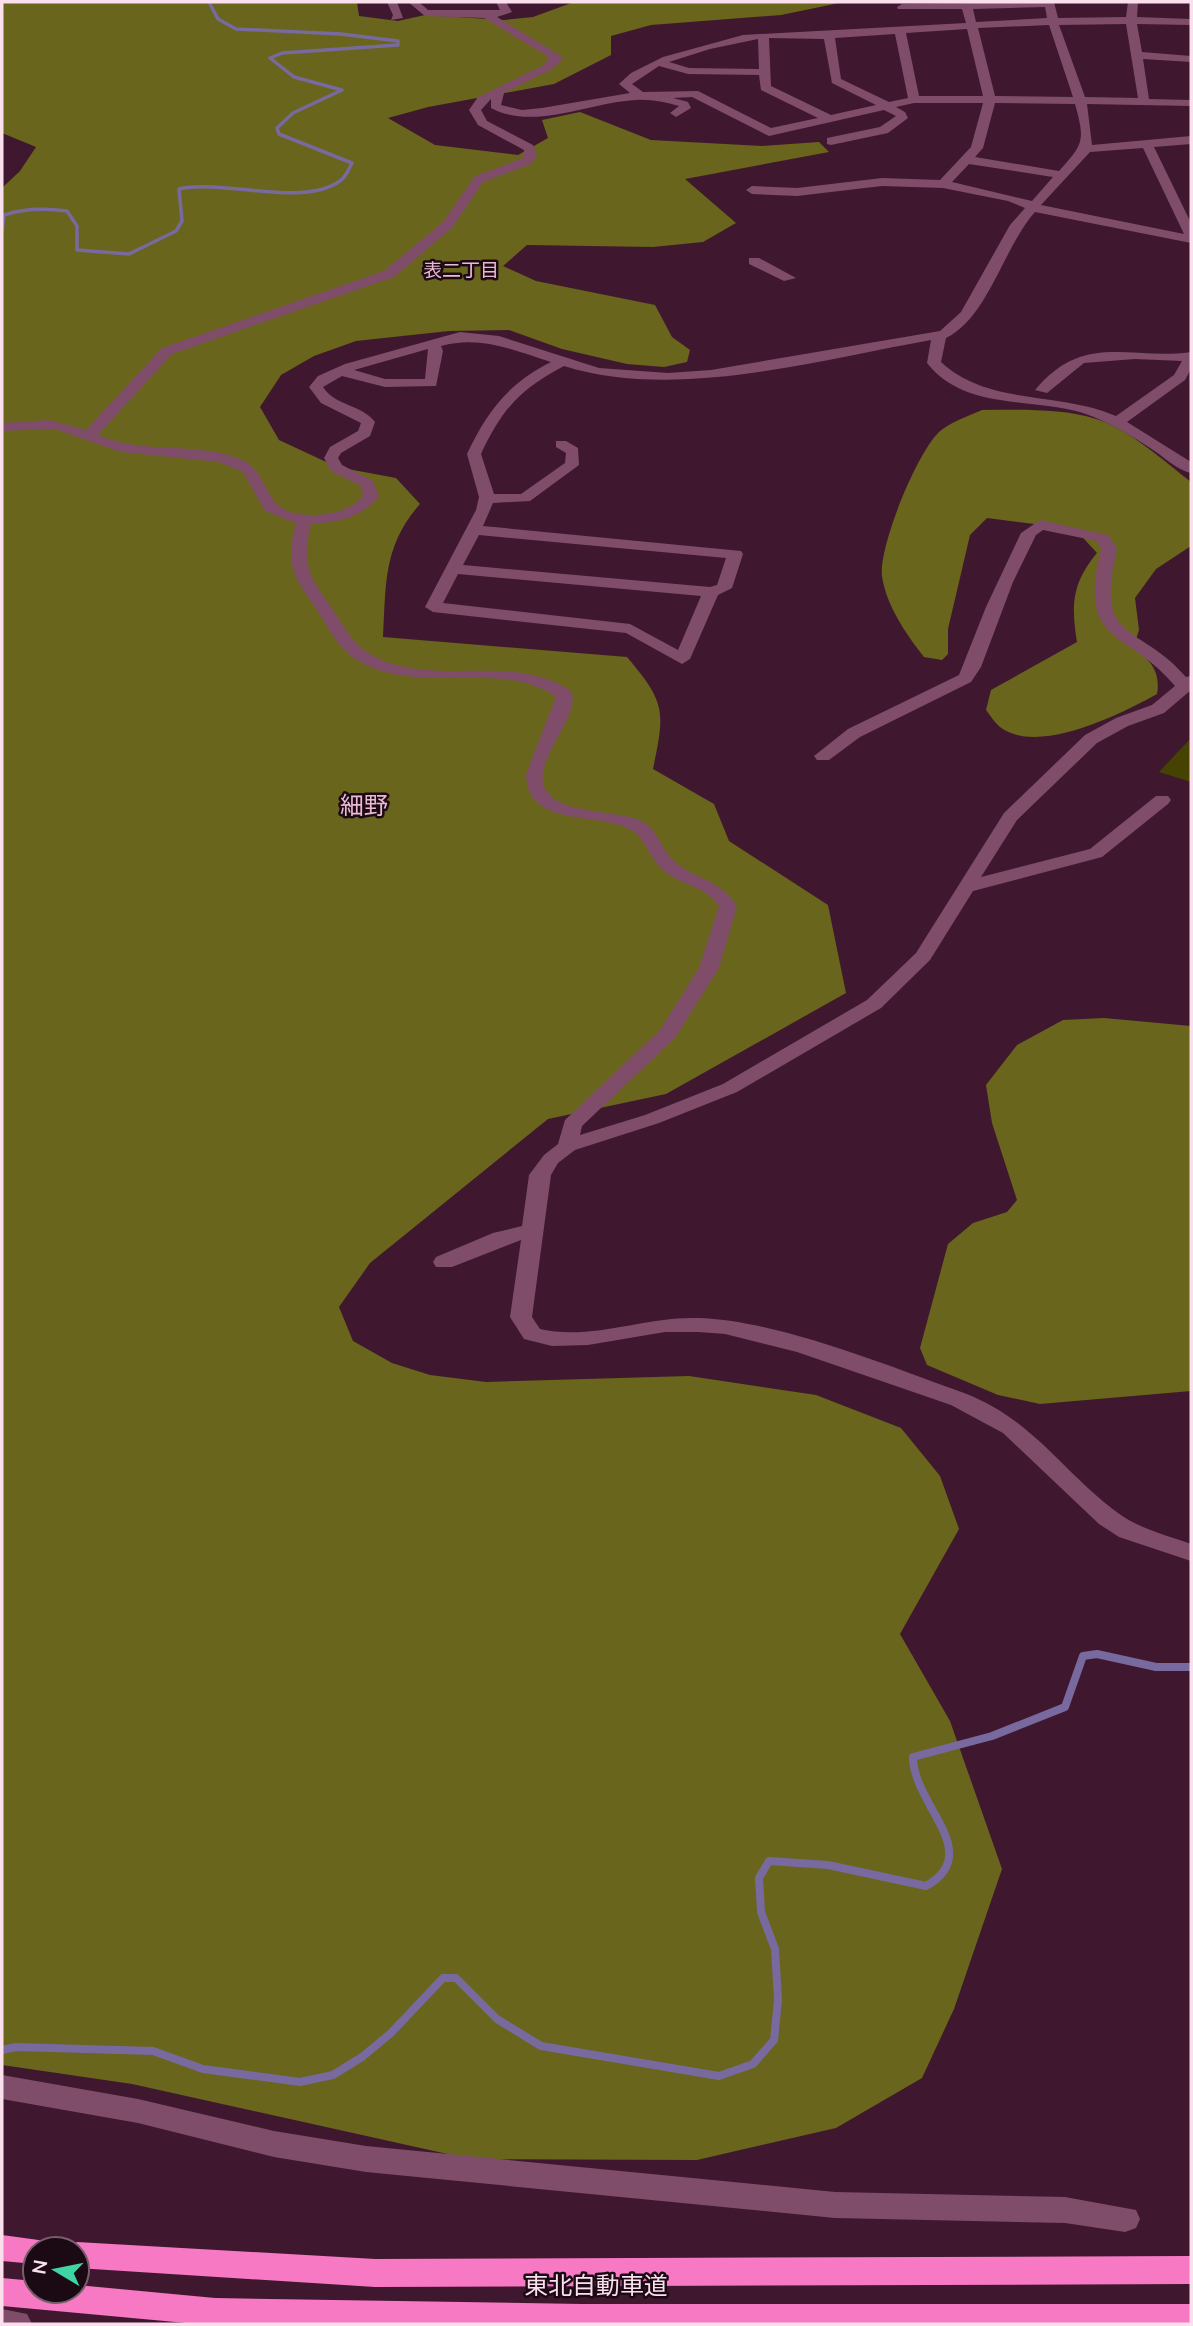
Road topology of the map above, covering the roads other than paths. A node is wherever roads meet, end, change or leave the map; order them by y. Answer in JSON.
{"nodes":[{"id":1,"x":392,"y":2,"type":"edge"},
{"id":2,"x":413,"y":2,"type":"edge"},
{"id":3,"x":501,"y":2,"type":"edge"},
{"id":4,"x":1133,"y":2,"type":"edge"},
{"id":5,"x":1049,"y":3,"type":"edge"},
{"id":6,"x":962,"y":4,"type":"edge"},
{"id":7,"x":982,"y":4,"type":"edge"},
{"id":8,"x":902,"y":7,"type":"dead end"},
{"id":9,"x":486,"y":15,"type":"junction"},
{"id":10,"x":395,"y":18,"type":"dead end"},
{"id":11,"x":878,"y":18,"type":"dead end"},
{"id":12,"x":1054,"y":19,"type":"junction"},
{"id":13,"x":1131,"y":19,"type":"junction"},
{"id":14,"x":1191,"y":22,"type":"edge"},
{"id":15,"x":970,"y":24,"type":"junction"},
{"id":16,"x":897,"y":29,"type":"junction"},
{"id":17,"x":723,"y":31,"type":"dead end"},
{"id":18,"x":829,"y":35,"type":"junction"},
{"id":19,"x":759,"y":36,"type":"junction"},
{"id":20,"x":1138,"y":55,"type":"junction"},
{"id":21,"x":1191,"y":58,"type":"edge"},
{"id":22,"x":660,"y":63,"type":"junction"},
{"id":23,"x":764,"y":72,"type":"junction"},
{"id":24,"x":499,"y":89,"type":"junction"},
{"id":25,"x":640,"y":96,"type":"junction"},
{"id":26,"x":990,"y":99,"type":"junction"},
{"id":27,"x":914,"y":100,"type":"junction"},
{"id":28,"x":1078,"y":100,"type":"junction"},
{"id":29,"x":1144,"y":101,"type":"junction"},
{"id":30,"x":1191,"y":103,"type":"edge"},
{"id":31,"x":886,"y":106,"type":"junction"},
{"id":32,"x":676,"y":113,"type":"dead end"},
{"id":33,"x":830,"y":119,"type":"junction"},
{"id":34,"x":1141,"y":126,"type":"dead end"},
{"id":35,"x":1191,"y":140,"type":"edge"},
{"id":36,"x":831,"y":141,"type":"dead end"},
{"id":37,"x":1149,"y":143,"type":"junction"},
{"id":38,"x":1086,"y":149,"type":"junction"},
{"id":39,"x":968,"y":160,"type":"junction"},
{"id":40,"x":953,"y":174,"type":"junction"},
{"id":41,"x":1062,"y":175,"type":"junction"},
{"id":42,"x":919,"y":183,"type":"junction"},
{"id":43,"x":943,"y":184,"type":"junction"},
{"id":44,"x":752,"y":190,"type":"dead end"},
{"id":45,"x":1031,"y":206,"type":"junction"},
{"id":46,"x":1191,"y":238,"type":"edge"},
{"id":47,"x":754,"y":261,"type":"dead end"},
{"id":48,"x":789,"y":278,"type":"dead end"},
{"id":49,"x":939,"y":336,"type":"junction"},
{"id":50,"x":433,"y":342,"type":"junction"},
{"id":51,"x":1191,"y":357,"type":"edge"},
{"id":52,"x":561,"y":362,"type":"junction"},
{"id":53,"x":341,"y":371,"type":"junction"},
{"id":54,"x":1042,"y":390,"type":"dead end"},
{"id":55,"x":1117,"y":422,"type":"junction"},
{"id":56,"x":2,"y":427,"type":"edge"},
{"id":57,"x":90,"y":435,"type":"junction"},
{"id":58,"x":561,"y":444,"type":"dead end"},
{"id":59,"x":1191,"y":469,"type":"edge"},
{"id":60,"x":487,"y":499,"type":"junction"},
{"id":61,"x":305,"y":519,"type":"junction"},
{"id":62,"x":474,"y":530,"type":"junction"},
{"id":63,"x":452,"y":569,"type":"junction"},
{"id":64,"x":711,"y":592,"type":"junction"},
{"id":65,"x":1188,"y":684,"type":"edge"},
{"id":66,"x":823,"y":756,"type":"dead end"},
{"id":67,"x":1163,"y":800,"type":"dead end"},
{"id":68,"x":967,"y":887,"type":"junction"},
{"id":69,"x":568,"y":1146,"type":"junction"},
{"id":70,"x":531,"y":1230,"type":"junction"},
{"id":71,"x":444,"y":1262,"type":"dead end"},
{"id":72,"x":1191,"y":1553,"type":"edge"},
{"id":73,"x":2,"y":2087,"type":"edge"},
{"id":74,"x":1125,"y":2218,"type":"dead end"},
{"id":75,"x":2,"y":2248,"type":"edge"},
{"id":76,"x":21,"y":2250,"type":"edge"},
{"id":77,"x":91,"y":2256,"type":"edge"},
{"id":78,"x":1191,"y":2270,"type":"edge"},
{"id":79,"x":2,"y":2292,"type":"edge"},
{"id":80,"x":1191,"y":2318,"type":"edge"},
{"id":81,"x":2,"y":2323,"type":"edge"},
{"id":82,"x":16,"y":2324,"type":"edge"}],
"edges":[{"from":1,"to":10,"type":"street"},
{"from":2,"to":9,"type":"street"},
{"from":3,"to":9,"type":"street"},
{"from":4,"to":13,"type":"street"},
{"from":5,"to":7,"type":"street"},
{"from":5,"to":12,"type":"street"},
{"from":6,"to":7,"type":"street"},
{"from":6,"to":8,"type":"street"},
{"from":6,"to":15,"type":"street"},
{"from":9,"to":24,"type":"street"},
{"from":11,"to":16,"type":"street"},
{"from":12,"to":13,"type":"street"},
{"from":12,"to":15,"type":"street"},
{"from":12,"to":28,"type":"street"},
{"from":13,"to":14,"type":"street"},
{"from":13,"to":20,"type":"street"},
{"from":15,"to":16,"type":"street"},
{"from":15,"to":26,"type":"street"},
{"from":16,"to":18,"type":"street"},
{"from":16,"to":27,"type":"street"},
{"from":17,"to":19,"type":"street"},
{"from":18,"to":19,"type":"street"},
{"from":18,"to":31,"type":"street"},
{"from":19,"to":22,"type":"street"},
{"from":19,"to":23,"type":"street"},
{"from":20,"to":21,"type":"street"},
{"from":20,"to":29,"type":"street"},
{"from":22,"to":23,"type":"street"},
{"from":22,"to":25,"type":"street"},
{"from":23,"to":33,"type":"street"},
{"from":24,"to":25,"type":"street"},
{"from":24,"to":57,"type":"street"},
{"from":25,"to":32,"type":"street"},
{"from":25,"to":33,"type":"street"},
{"from":26,"to":27,"type":"street"},
{"from":26,"to":28,"type":"street"},
{"from":26,"to":39,"type":"street"},
{"from":27,"to":31,"type":"street"},
{"from":28,"to":29,"type":"street"},
{"from":28,"to":38,"type":"street"},
{"from":29,"to":30,"type":"street"},
{"from":31,"to":33,"type":"street"},
{"from":31,"to":36,"type":"street"},
{"from":34,"to":37,"type":"street"},
{"from":35,"to":37,"type":"street"},
{"from":37,"to":38,"type":"street"},
{"from":37,"to":46,"type":"street"},
{"from":38,"to":41,"type":"street"},
{"from":39,"to":40,"type":"street"},
{"from":39,"to":41,"type":"street"},
{"from":40,"to":42,"type":"street"},
{"from":40,"to":43,"type":"street"},
{"from":41,"to":45,"type":"street"},
{"from":42,"to":43,"type":"street"},
{"from":42,"to":44,"type":"street"},
{"from":43,"to":45,"type":"street"},
{"from":45,"to":46,"type":"street"},
{"from":45,"to":49,"type":"street"},
{"from":47,"to":48,"type":"street"},
{"from":49,"to":52,"type":"street"},
{"from":49,"to":55,"type":"street"},
{"from":50,"to":52,"type":"street"},
{"from":50,"to":53,"type":"street"},
{"from":50,"to":53,"type":"street"},
{"from":51,"to":54,"type":"street"},
{"from":51,"to":55,"type":"street"},
{"from":52,"to":60,"type":"street"},
{"from":53,"to":61,"type":"street"},
{"from":55,"to":59,"type":"street"},
{"from":56,"to":57,"type":"street"},
{"from":57,"to":61,"type":"street"},
{"from":58,"to":60,"type":"street"},
{"from":60,"to":62,"type":"street"},
{"from":61,"to":69,"type":"street"},
{"from":62,"to":63,"type":"street"},
{"from":62,"to":64,"type":"street"},
{"from":63,"to":64,"type":"street"},
{"from":63,"to":64,"type":"street"},
{"from":65,"to":66,"type":"street"},
{"from":65,"to":68,"type":"street"},
{"from":67,"to":68,"type":"street"},
{"from":68,"to":69,"type":"street"},
{"from":69,"to":70,"type":"street"},
{"from":70,"to":71,"type":"street"},
{"from":70,"to":72,"type":"street"},
{"from":73,"to":74,"type":"street"},
{"from":75,"to":76,"type":"highway"},
{"from":77,"to":78,"type":"highway","name":"東北自動車道"},
{"from":79,"to":80,"type":"highway","name":"東北自動車道"},
{"from":81,"to":82,"type":"street"}]}
